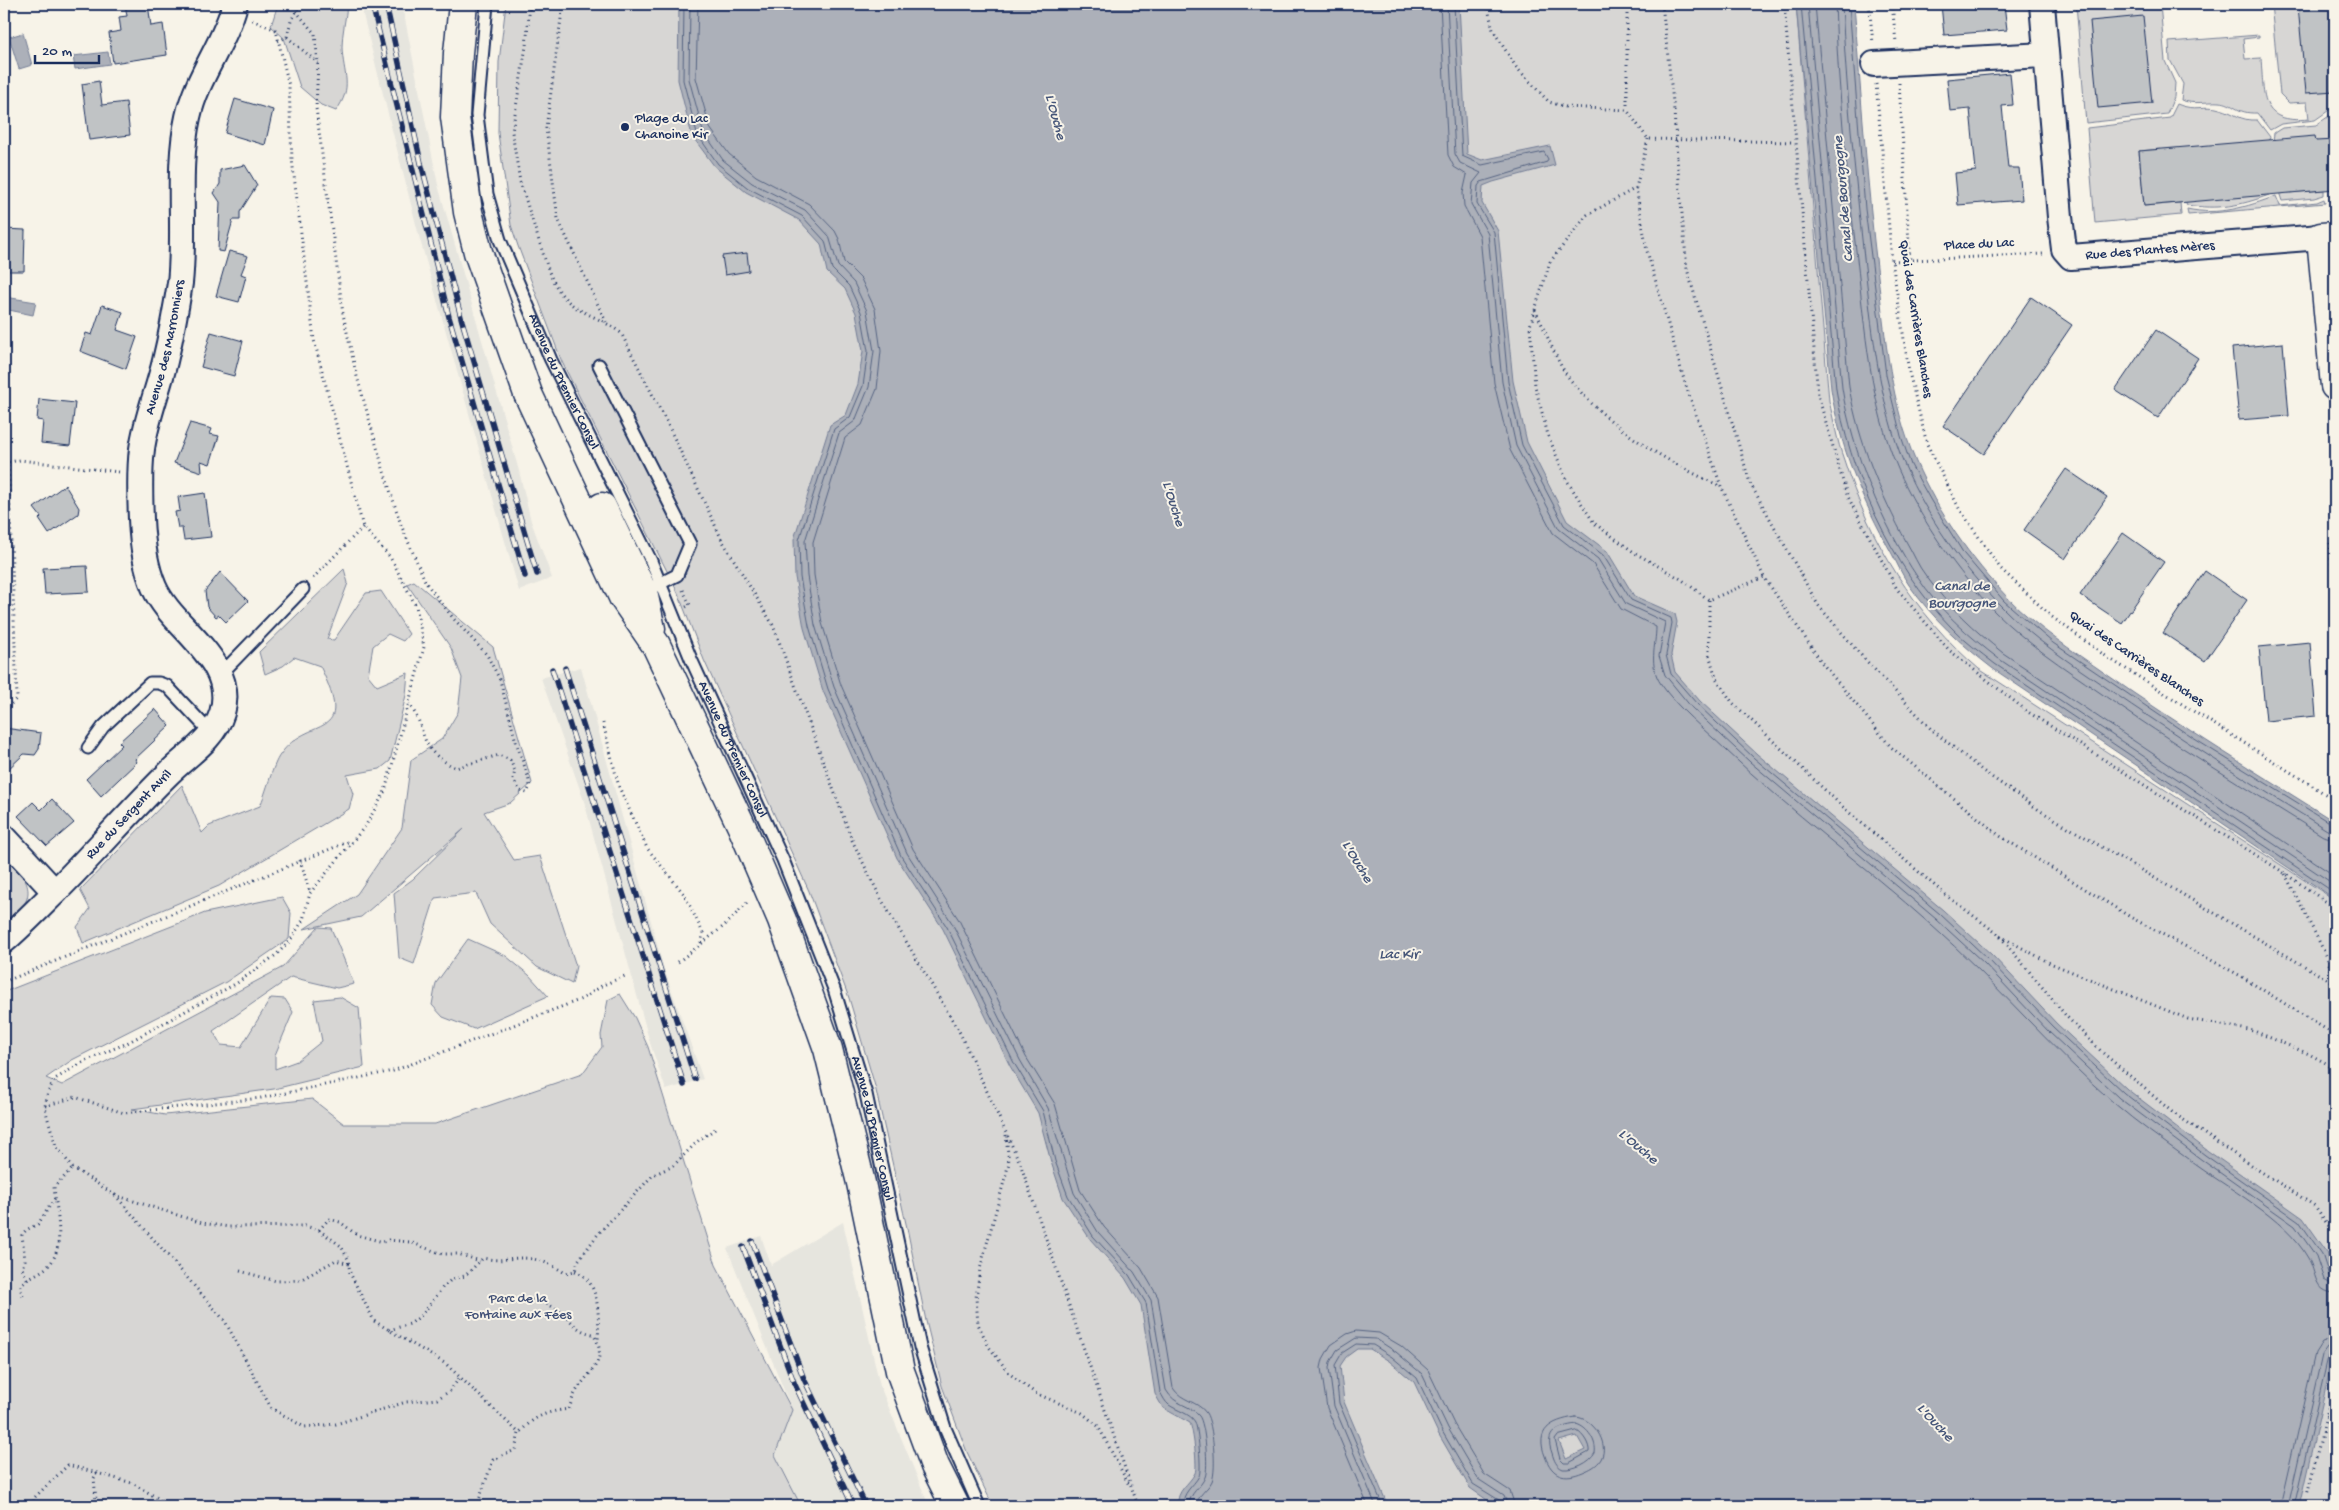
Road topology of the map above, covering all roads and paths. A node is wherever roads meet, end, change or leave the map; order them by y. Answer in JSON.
{"nodes":[{"id":1,"x":300,"y":4,"type":"edge"},
{"id":2,"x":463,"y":4,"type":"edge"},
{"id":3,"x":487,"y":4,"type":"edge"},
{"id":4,"x":530,"y":4,"type":"edge"},
{"id":5,"x":564,"y":4,"type":"edge"},
{"id":6,"x":1487,"y":4,"type":"edge"},
{"id":7,"x":1627,"y":4,"type":"edge"},
{"id":8,"x":1662,"y":4,"type":"edge"},
{"id":9,"x":1784,"y":4,"type":"edge"},
{"id":10,"x":1869,"y":4,"type":"edge"},
{"id":11,"x":1892,"y":4,"type":"edge"},
{"id":12,"x":2042,"y":4,"type":"edge"},
{"id":13,"x":234,"y":8,"type":"edge"},
{"id":14,"x":296,"y":11,"type":"junction"},
{"id":15,"x":287,"y":37,"type":"junction"},
{"id":16,"x":278,"y":42,"type":"junction"},
{"id":17,"x":2046,"y":55,"type":"junction"},
{"id":18,"x":318,"y":63,"type":"junction"},
{"id":19,"x":1898,"y":63,"type":"junction"},
{"id":20,"x":1874,"y":64,"type":"junction"},
{"id":21,"x":1627,"y":110,"type":"junction"},
{"id":22,"x":1648,"y":139,"type":"junction"},
{"id":23,"x":1794,"y":142,"type":"junction"},
{"id":24,"x":1636,"y":188,"type":"junction"},
{"id":25,"x":2328,"y":237,"type":"edge"},
{"id":26,"x":478,"y":252,"type":"junction"},
{"id":27,"x":2066,"y":252,"type":"junction"},
{"id":28,"x":1910,"y":260,"type":"junction"},
{"id":29,"x":1892,"y":261,"type":"junction"},
{"id":30,"x":1535,"y":309,"type":"junction"},
{"id":31,"x":606,"y":322,"type":"junction"},
{"id":32,"x":2333,"y":327,"type":"edge"},
{"id":33,"x":599,"y":365,"type":"dead end"},
{"id":34,"x":2335,"y":386,"type":"edge"},
{"id":35,"x":6,"y":462,"type":"edge"},
{"id":36,"x":140,"y":475,"type":"junction"},
{"id":37,"x":1721,"y":486,"type":"junction"},
{"id":38,"x":363,"y":527,"type":"junction"},
{"id":39,"x":2335,"y":543,"type":"edge"},
{"id":40,"x":1764,"y":577,"type":"junction"},
{"id":41,"x":617,"y":584,"type":"junction"},
{"id":42,"x":651,"y":588,"type":"junction"},
{"id":43,"x":303,"y":589,"type":"joint"},
{"id":44,"x":1709,"y":600,"type":"junction"},
{"id":45,"x":2335,"y":601,"type":"edge"},
{"id":46,"x":653,"y":639,"type":"junction"},
{"id":47,"x":220,"y":675,"type":"junction"},
{"id":48,"x":409,"y":704,"type":"junction"},
{"id":49,"x":4,"y":711,"type":"edge"},
{"id":50,"x":603,"y":723,"type":"dead end"},
{"id":51,"x":211,"y":733,"type":"junction"},
{"id":52,"x":88,"y":748,"type":"dead end"},
{"id":53,"x":2335,"y":800,"type":"edge"},
{"id":54,"x":4,"y":837,"type":"edge"},
{"id":55,"x":351,"y":840,"type":"junction"},
{"id":56,"x":300,"y":860,"type":"junction"},
{"id":57,"x":2283,"y":872,"type":"junction"},
{"id":58,"x":765,"y":883,"type":"junction"},
{"id":59,"x":55,"y":892,"type":"junction"},
{"id":60,"x":310,"y":893,"type":"junction"},
{"id":61,"x":2335,"y":908,"type":"edge"},
{"id":62,"x":1998,"y":934,"type":"junction"},
{"id":63,"x":4,"y":940,"type":"edge"},
{"id":64,"x":701,"y":944,"type":"junction"},
{"id":65,"x":678,"y":962,"type":"dead end"},
{"id":66,"x":625,"y":976,"type":"dead end"},
{"id":67,"x":4,"y":982,"type":"edge"},
{"id":68,"x":2335,"y":984,"type":"edge"},
{"id":69,"x":2335,"y":1035,"type":"edge"},
{"id":70,"x":2335,"y":1068,"type":"edge"},
{"id":71,"x":45,"y":1106,"type":"junction"},
{"id":72,"x":718,"y":1128,"type":"dead end"},
{"id":73,"x":1006,"y":1131,"type":"junction"},
{"id":74,"x":73,"y":1168,"type":"junction"},
{"id":75,"x":115,"y":1195,"type":"junction"},
{"id":76,"x":55,"y":1198,"type":"junction"},
{"id":77,"x":319,"y":1230,"type":"junction"},
{"id":78,"x":2334,"y":1231,"type":"edge"},
{"id":79,"x":2335,"y":1256,"type":"edge"},
{"id":80,"x":480,"y":1261,"type":"junction"},
{"id":81,"x":349,"y":1264,"type":"junction"},
{"id":82,"x":240,"y":1271,"type":"dead end"},
{"id":83,"x":575,"y":1271,"type":"junction"},
{"id":84,"x":27,"y":1279,"type":"junction"},
{"id":85,"x":24,"y":1296,"type":"dead end"},
{"id":86,"x":517,"y":1300,"type":"dead end"},
{"id":87,"x":388,"y":1330,"type":"junction"},
{"id":88,"x":598,"y":1342,"type":"junction"},
{"id":89,"x":460,"y":1378,"type":"junction"},
{"id":90,"x":2335,"y":1381,"type":"edge"},
{"id":91,"x":2327,"y":1415,"type":"junction"},
{"id":92,"x":2335,"y":1427,"type":"edge"},
{"id":93,"x":519,"y":1433,"type":"junction"},
{"id":94,"x":98,"y":1473,"type":"junction"},
{"id":95,"x":1134,"y":1495,"type":"junction"},
{"id":96,"x":34,"y":1506,"type":"edge"},
{"id":97,"x":101,"y":1506,"type":"edge"},
{"id":98,"x":171,"y":1506,"type":"edge"},
{"id":99,"x":477,"y":1506,"type":"edge"},
{"id":100,"x":955,"y":1506,"type":"edge"},
{"id":101,"x":979,"y":1506,"type":"edge"},
{"id":102,"x":1138,"y":1506,"type":"edge"},
{"id":103,"x":2306,"y":1506,"type":"edge"}],
"edges":[{"from":1,"to":14,"type":"path"},
{"from":2,"to":26,"type":"main road","name":"Avenue du Premier Consul"},
{"from":3,"to":42,"type":"lane","name":"Avenue du Premier Consul"},
{"from":4,"to":31,"type":"path"},
{"from":5,"to":31,"type":"path"},
{"from":6,"to":21,"type":"path"},
{"from":7,"to":21,"type":"path"},
{"from":8,"to":68,"type":"path","bridge":true},
{"from":9,"to":23,"type":"path"},
{"from":10,"to":20,"type":"path","name":"Quai des Carrières Blanches"},
{"from":11,"to":19,"type":"path"},
{"from":12,"to":17,"type":"street","name":"Rue des Plantes Mères"},
{"from":13,"to":16,"type":"path"},
{"from":13,"to":36,"type":"street","name":"Avenue des Marronniers"},
{"from":14,"to":15,"type":"path"},
{"from":14,"to":18,"type":"path"},
{"from":15,"to":16,"type":"path"},
{"from":15,"to":18,"type":"path"},
{"from":16,"to":38,"type":"path"},
{"from":17,"to":19,"type":"street"},
{"from":17,"to":27,"type":"street","name":"Rue des Plantes Mères"},
{"from":18,"to":48,"type":"path"},
{"from":19,"to":20,"type":"street"},
{"from":19,"to":28,"type":"path"},
{"from":20,"to":29,"type":"path","name":"Quai des Carrières Blanches"},
{"from":21,"to":22,"type":"path"},
{"from":22,"to":23,"type":"path"},
{"from":22,"to":24,"type":"path"},
{"from":23,"to":57,"type":"path"},
{"from":24,"to":30,"type":"path"},
{"from":24,"to":37,"type":"path"},
{"from":25,"to":27,"type":"street","name":"Rue des Plantes Mères"},
{"from":25,"to":32,"type":"main road"},
{"from":26,"to":41,"type":"main road","name":"Avenue du Premier Consul"},
{"from":26,"to":42,"type":"main road","name":"Avenue du Premier Consul"},
{"from":27,"to":28,"type":"path","name":"Place du Lac"},
{"from":28,"to":29,"type":"path","name":"Place du Lac"},
{"from":29,"to":53,"type":"path","name":"Quai des Carrières Blanches"},
{"from":30,"to":37,"type":"path"},
{"from":30,"to":44,"type":"path"},
{"from":31,"to":73,"type":"path"},
{"from":32,"to":34,"type":"main road"},
{"from":33,"to":42,"type":"lane"},
{"from":35,"to":36,"type":"path"},
{"from":35,"to":49,"type":"path"},
{"from":36,"to":47,"type":"street","name":"Avenue des Marronniers"},
{"from":37,"to":40,"type":"path"},
{"from":38,"to":43,"type":"path"},
{"from":38,"to":48,"type":"path"},
{"from":39,"to":45,"type":"path"},
{"from":40,"to":44,"type":"path"},
{"from":40,"to":69,"type":"path"},
{"from":41,"to":42,"type":"main road"},
{"from":41,"to":46,"type":"main road","name":"Avenue du Premier Consul"},
{"from":42,"to":46,"type":"main road","name":"Avenue du Premier Consul"},
{"from":42,"to":101,"type":"lane","name":"Avenue du Premier Consul"},
{"from":43,"to":47,"type":"lane"},
{"from":44,"to":62,"type":"path"},
{"from":46,"to":58,"type":"main road","name":"Avenue du Premier Consul"},
{"from":47,"to":51,"type":"street","name":"Rue du Sergent Avril"},
{"from":48,"to":55,"type":"path"},
{"from":50,"to":64,"type":"path"},
{"from":51,"to":52,"type":"lane"},
{"from":51,"to":59,"type":"street","name":"Rue du Sergent Avril"},
{"from":54,"to":59,"type":"street"},
{"from":55,"to":56,"type":"path"},
{"from":55,"to":60,"type":"path"},
{"from":56,"to":60,"type":"path"},
{"from":56,"to":67,"type":"path"},
{"from":57,"to":61,"type":"path"},
{"from":57,"to":68,"type":"path"},
{"from":58,"to":64,"type":"path"},
{"from":58,"to":100,"type":"main road","name":"Avenue du Premier Consul"},
{"from":59,"to":63,"type":"street","name":"Rue du Sergent Avril"},
{"from":60,"to":71,"type":"path"},
{"from":62,"to":70,"type":"path"},
{"from":62,"to":78,"type":"path"},
{"from":64,"to":65,"type":"path"},
{"from":66,"to":71,"type":"path"},
{"from":71,"to":74,"type":"path"},
{"from":72,"to":83,"type":"path"},
{"from":73,"to":95,"type":"path"},
{"from":73,"to":95,"type":"path"},
{"from":74,"to":75,"type":"path"},
{"from":74,"to":76,"type":"path"},
{"from":75,"to":77,"type":"path"},
{"from":75,"to":89,"type":"path"},
{"from":76,"to":84,"type":"path"},
{"from":76,"to":84,"type":"path"},
{"from":77,"to":80,"type":"path"},
{"from":77,"to":81,"type":"path"},
{"from":78,"to":79,"type":"path"},
{"from":80,"to":83,"type":"path"},
{"from":80,"to":87,"type":"path"},
{"from":81,"to":82,"type":"path"},
{"from":81,"to":87,"type":"path"},
{"from":83,"to":88,"type":"path"},
{"from":84,"to":85,"type":"path"},
{"from":86,"to":88,"type":"path"},
{"from":87,"to":89,"type":"path"},
{"from":88,"to":93,"type":"path"},
{"from":89,"to":93,"type":"path"},
{"from":90,"to":91,"type":"path"},
{"from":91,"to":92,"type":"path"},
{"from":91,"to":103,"type":"path"},
{"from":93,"to":99,"type":"path"},
{"from":94,"to":96,"type":"path"},
{"from":94,"to":97,"type":"path"},
{"from":94,"to":98,"type":"path"},
{"from":95,"to":102,"type":"path"}]}
